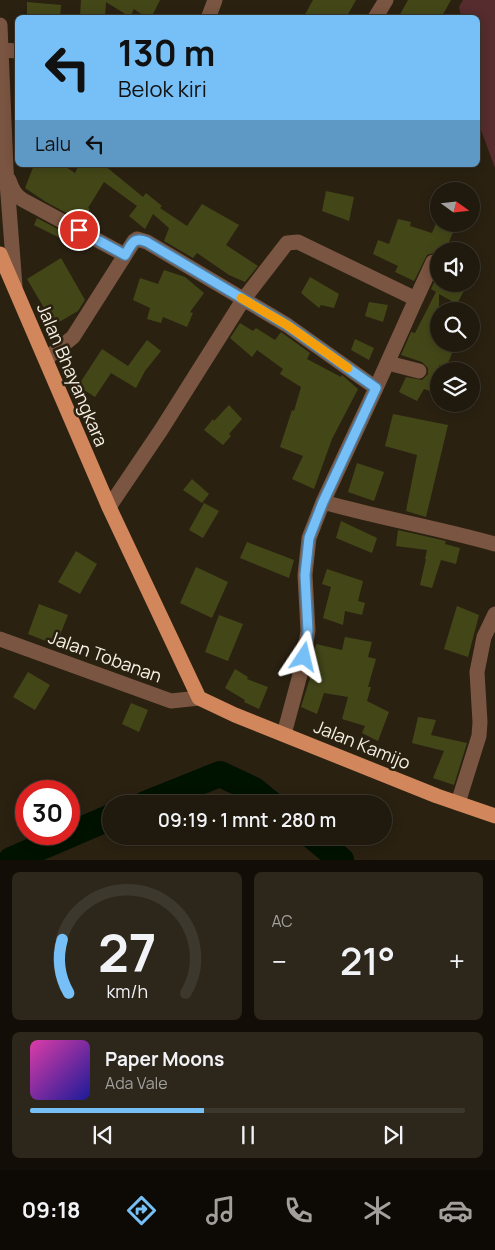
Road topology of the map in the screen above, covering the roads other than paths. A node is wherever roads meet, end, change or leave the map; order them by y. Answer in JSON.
{"nodes":[{"id":1,"x":216,"y":0,"type":"edge"},
{"id":2,"x":386,"y":0,"type":"edge"},
{"id":3,"x":209,"y":15,"type":"edge"},
{"id":4,"x":378,"y":15,"type":"edge"},
{"id":5,"x":0,"y":26,"type":"edge"},
{"id":6,"x":15,"y":52,"type":"edge"},
{"id":7,"x":1,"y":56,"type":"edge"},
{"id":8,"x":6,"y":169,"type":"junction"},
{"id":9,"x":0,"y":254,"type":"edge"},
{"id":10,"x":125,"y":255,"type":"junction"},
{"id":11,"x":430,"y":269,"type":"edge"},
{"id":12,"x":15,"y":288,"type":"junction"},
{"id":13,"x":416,"y":299,"type":"junction"},
{"id":14,"x":244,"y":300,"type":"junction"},
{"id":15,"x":46,"y":359,"type":"junction"},
{"id":16,"x":388,"y":363,"type":"junction"},
{"id":17,"x":419,"y":371,"type":"dead end"},
{"id":18,"x":376,"y":388,"type":"junction"},
{"id":19,"x":323,"y":502,"type":"junction"},
{"id":20,"x":109,"y":507,"type":"junction"},
{"id":21,"x":495,"y":544,"type":"edge"},
{"id":22,"x":495,"y":614,"type":"edge"},
{"id":23,"x":0,"y":640,"type":"edge"},
{"id":24,"x":199,"y":698,"type":"junction"},
{"id":25,"x":284,"y":734,"type":"junction"},
{"id":26,"x":458,"y":803,"type":"junction"},
{"id":27,"x":495,"y":816,"type":"edge"}],
"edges":[{"from":1,"to":3,"type":"street"},
{"from":2,"to":4,"type":"street"},
{"from":5,"to":7,"type":"street","name":"Jalan Bhayangkara"},
{"from":6,"to":7,"type":"street"},
{"from":7,"to":8,"type":"street","name":"Jalan Bhayangkara"},
{"from":8,"to":10,"type":"street"},
{"from":8,"to":12,"type":"street","name":"Jalan Bhayangkara"},
{"from":9,"to":12,"type":"main road"},
{"from":10,"to":14,"type":"street"},
{"from":10,"to":15,"type":"street"},
{"from":11,"to":13,"type":"street"},
{"from":12,"to":15,"type":"main road","name":"Jalan Bhayangkara"},
{"from":13,"to":14,"type":"street"},
{"from":13,"to":16,"type":"street"},
{"from":14,"to":18,"type":"street"},
{"from":14,"to":20,"type":"street"},
{"from":15,"to":20,"type":"main road","name":"Jalan Bhayangkara"},
{"from":16,"to":17,"type":"street"},
{"from":16,"to":18,"type":"street"},
{"from":18,"to":19,"type":"street"},
{"from":19,"to":21,"type":"street"},
{"from":19,"to":25,"type":"street"},
{"from":20,"to":24,"type":"main road","name":"Jalan Bhayangkara"},
{"from":22,"to":26,"type":"street"},
{"from":23,"to":24,"type":"street","name":"Jalan Tobanan"},
{"from":24,"to":25,"type":"main road","name":"Jalan Kamijo"},
{"from":25,"to":26,"type":"main road","name":"Jalan Kamijo"},
{"from":26,"to":27,"type":"main road","name":"Jalan Kamijo"}]}
